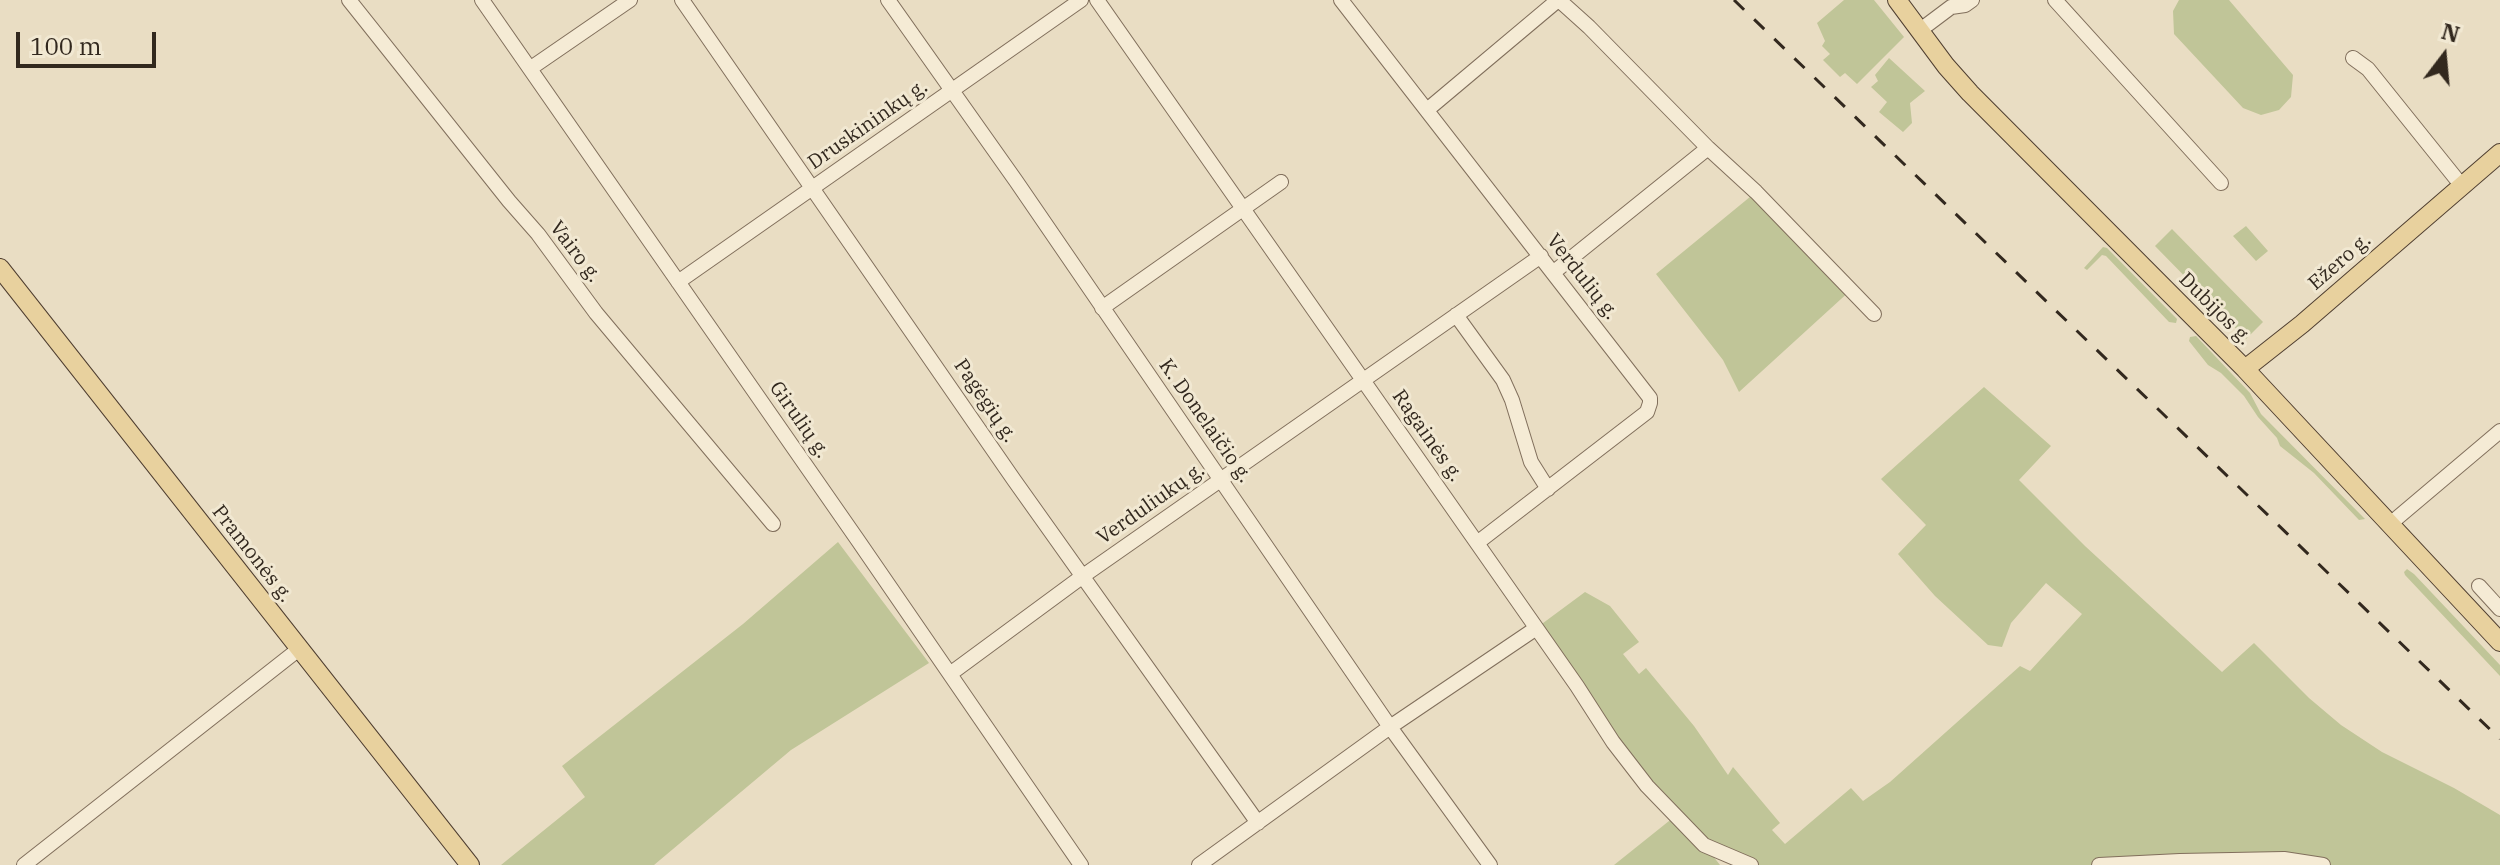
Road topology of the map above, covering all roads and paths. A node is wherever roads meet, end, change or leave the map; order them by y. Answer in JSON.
{"nodes":[{"id":1,"x":349,"y":0,"type":"edge"},
{"id":2,"x":482,"y":0,"type":"edge"},
{"id":3,"x":630,"y":0,"type":"edge"},
{"id":4,"x":682,"y":0,"type":"edge"},
{"id":5,"x":888,"y":0,"type":"edge"},
{"id":6,"x":1081,"y":0,"type":"edge"},
{"id":7,"x":1097,"y":0,"type":"edge"},
{"id":8,"x":1341,"y":0,"type":"edge"},
{"id":9,"x":1558,"y":0,"type":"edge"},
{"id":10,"x":1972,"y":0,"type":"edge"},
{"id":11,"x":2055,"y":0,"type":"edge"},
{"id":12,"x":1900,"y":2,"type":"edge"},
{"id":13,"x":1919,"y":31,"type":"junction"},
{"id":14,"x":2353,"y":58,"type":"dead end"},
{"id":15,"x":531,"y":68,"type":"junction"},
{"id":16,"x":951,"y":90,"type":"junction"},
{"id":17,"x":1427,"y":110,"type":"junction"},
{"id":18,"x":1708,"y":148,"type":"junction"},
{"id":19,"x":2500,"y":153,"type":"edge"},
{"id":20,"x":1281,"y":182,"type":"dead end"},
{"id":21,"x":2221,"y":183,"type":"dead end"},
{"id":22,"x":2462,"y":186,"type":"junction"},
{"id":23,"x":813,"y":188,"type":"junction"},
{"id":24,"x":1244,"y":209,"type":"junction"},
{"id":25,"x":1541,"y":256,"type":"junction"},
{"id":26,"x":0,"y":268,"type":"edge"},
{"id":27,"x":1554,"y":272,"type":"junction"},
{"id":28,"x":678,"y":282,"type":"junction"},
{"id":29,"x":1102,"y":308,"type":"junction"},
{"id":30,"x":1874,"y":314,"type":"dead end"},
{"id":31,"x":1456,"y":315,"type":"junction"},
{"id":32,"x":2245,"y":369,"type":"junction"},
{"id":33,"x":1364,"y":380,"type":"junction"},
{"id":34,"x":2500,"y":431,"type":"edge"},
{"id":35,"x":1222,"y":479,"type":"junction"},
{"id":36,"x":1548,"y":489,"type":"junction"},
{"id":37,"x":773,"y":524,"type":"dead end"},
{"id":38,"x":2390,"y":524,"type":"junction"},
{"id":39,"x":1477,"y":543,"type":"junction"},
{"id":40,"x":1083,"y":576,"type":"junction"},
{"id":41,"x":2479,"y":586,"type":"dead end"},
{"id":42,"x":2500,"y":609,"type":"edge"},
{"id":43,"x":1535,"y":629,"type":"junction"},
{"id":44,"x":2500,"y":642,"type":"edge"},
{"id":45,"x":299,"y":649,"type":"junction"},
{"id":46,"x":950,"y":674,"type":"junction"},
{"id":47,"x":1390,"y":727,"type":"junction"},
{"id":48,"x":1258,"y":823,"type":"junction"},
{"id":49,"x":1704,"y":845,"type":"junction"},
{"id":50,"x":24,"y":865,"type":"edge"},
{"id":51,"x":470,"y":865,"type":"edge"},
{"id":52,"x":1081,"y":865,"type":"edge"},
{"id":53,"x":1199,"y":865,"type":"edge"},
{"id":54,"x":1490,"y":865,"type":"edge"},
{"id":55,"x":1719,"y":865,"type":"edge"},
{"id":56,"x":1751,"y":865,"type":"edge"},
{"id":57,"x":2099,"y":865,"type":"edge"},
{"id":58,"x":2323,"y":865,"type":"edge"}],
"edges":[{"from":1,"to":37,"type":"street","name":"Vairo g."},
{"from":2,"to":15,"type":"street","name":"Girulių g."},
{"from":3,"to":15,"type":"street"},
{"from":4,"to":23,"type":"street","name":"Pagėgių g."},
{"from":5,"to":16,"type":"street","name":"K. Donelaičio g."},
{"from":6,"to":16,"type":"street","name":"Druskininkų g."},
{"from":7,"to":24,"type":"street","name":"Ragainės g."},
{"from":8,"to":17,"type":"street","name":"Verdulių g."},
{"from":9,"to":17,"type":"street"},
{"from":9,"to":18,"type":"street"},
{"from":10,"to":13,"type":"street"},
{"from":11,"to":21,"type":"street"},
{"from":12,"to":13,"type":"main road","name":"Dubijos g."},
{"from":13,"to":32,"type":"main road","name":"Dubijos g."},
{"from":14,"to":22,"type":"street"},
{"from":15,"to":28,"type":"street","name":"Girulių g."},
{"from":16,"to":23,"type":"street","name":"Druskininkų g."},
{"from":16,"to":29,"type":"street","name":"K. Donelaičio g."},
{"from":17,"to":25,"type":"street","name":"Verdulių g."},
{"from":18,"to":27,"type":"street"},
{"from":18,"to":30,"type":"street"},
{"from":19,"to":22,"type":"main road","name":"Ežero g."},
{"from":20,"to":24,"type":"street"},
{"from":22,"to":32,"type":"main road","name":"Ežero g."},
{"from":23,"to":28,"type":"street","name":"Druskininkų g."},
{"from":23,"to":40,"type":"street","name":"Pagėgių g."},
{"from":24,"to":29,"type":"street"},
{"from":24,"to":33,"type":"street","name":"Ragainės g."},
{"from":25,"to":27,"type":"street","name":"Verdulių g."},
{"from":25,"to":31,"type":"street","name":"Verduliukų g."},
{"from":26,"to":45,"type":"main road","name":"Pramonės g."},
{"from":27,"to":36,"type":"street","name":"Verdulių g."},
{"from":28,"to":46,"type":"street","name":"Girulių g."},
{"from":29,"to":35,"type":"street","name":"K. Donelaičio g."},
{"from":31,"to":33,"type":"street","name":"Verduliukų g."},
{"from":31,"to":36,"type":"street"},
{"from":32,"to":38,"type":"main road","name":"Dubijos g."},
{"from":33,"to":35,"type":"street","name":"Verduliukų g."},
{"from":33,"to":39,"type":"street","name":"Ragainės g."},
{"from":34,"to":38,"type":"street"},
{"from":35,"to":40,"type":"street","name":"Verduliukų g."},
{"from":35,"to":47,"type":"street","name":"K. Donelaičio g."},
{"from":36,"to":39,"type":"street","name":"Verdulių g."},
{"from":38,"to":44,"type":"main road","name":"Dubijos g."},
{"from":39,"to":43,"type":"street","name":"Ragainės g."},
{"from":40,"to":46,"type":"street","name":"Verduliukų g."},
{"from":40,"to":48,"type":"street","name":"Pagėgių g."},
{"from":41,"to":42,"type":"street"},
{"from":43,"to":47,"type":"street"},
{"from":43,"to":49,"type":"street","name":"Ragainės g."},
{"from":45,"to":50,"type":"street"},
{"from":45,"to":51,"type":"main road","name":"Pramonės g."},
{"from":46,"to":52,"type":"street","name":"Girulių g."},
{"from":47,"to":48,"type":"street"},
{"from":47,"to":54,"type":"street","name":"K. Donelaičio g."},
{"from":48,"to":53,"type":"street"},
{"from":49,"to":55,"type":"street"},
{"from":49,"to":56,"type":"street","name":"Ragainės g."},
{"from":57,"to":58,"type":"street"}]}
